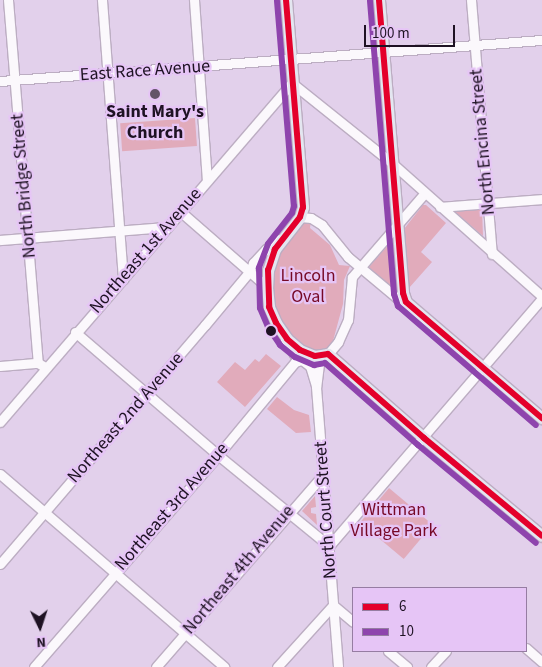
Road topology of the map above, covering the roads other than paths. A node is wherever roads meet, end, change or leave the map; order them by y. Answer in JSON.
{"nodes":[{"id":1,"x":8,"y":0,"type":"edge"},
{"id":2,"x":102,"y":0,"type":"edge"},
{"id":3,"x":194,"y":0,"type":"edge"},
{"id":4,"x":286,"y":0,"type":"edge"},
{"id":5,"x":379,"y":0,"type":"edge"},
{"id":6,"x":471,"y":0,"type":"edge"},
{"id":7,"x":542,"y":40,"type":"edge"},
{"id":8,"x":475,"y":45,"type":"junction"},
{"id":9,"x":383,"y":52,"type":"junction"},
{"id":10,"x":290,"y":60,"type":"junction"},
{"id":11,"x":199,"y":66,"type":"junction"},
{"id":12,"x":108,"y":73,"type":"junction"},
{"id":13,"x":15,"y":80,"type":"junction"},
{"id":14,"x":0,"y":81,"type":"edge"},
{"id":15,"x":292,"y":83,"type":"junction"},
{"id":16,"x":392,"y":163,"type":"junction"},
{"id":17,"x":207,"y":180,"type":"junction"},
{"id":18,"x":424,"y":194,"type":"junction"},
{"id":19,"x":542,"y":198,"type":"edge"},
{"id":20,"x":488,"y":203,"type":"junction"},
{"id":21,"x":440,"y":207,"type":"junction"},
{"id":22,"x":181,"y":212,"type":"junction"},
{"id":23,"x":300,"y":217,"type":"junction"},
{"id":24,"x":397,"y":225,"type":"junction"},
{"id":25,"x":167,"y":227,"type":"junction"},
{"id":26,"x":120,"y":230,"type":"junction"},
{"id":27,"x":282,"y":237,"type":"junction"},
{"id":28,"x":28,"y":238,"type":"junction"},
{"id":29,"x":0,"y":240,"type":"edge"},
{"id":30,"x":492,"y":254,"type":"junction"},
{"id":31,"x":360,"y":266,"type":"junction"},
{"id":32,"x":250,"y":271,"type":"junction"},
{"id":33,"x":123,"y":279,"type":"junction"},
{"id":34,"x":267,"y":287,"type":"junction"},
{"id":35,"x":542,"y":297,"type":"edge"},
{"id":36,"x":406,"y":302,"type":"junction"},
{"id":37,"x":75,"y":332,"type":"junction"},
{"id":38,"x":283,"y":334,"type":"junction"},
{"id":39,"x":322,"y":355,"type":"junction"},
{"id":40,"x":297,"y":359,"type":"junction"},
{"id":41,"x":42,"y":365,"type":"junction"},
{"id":42,"x":0,"y":366,"type":"edge"},
{"id":43,"x":482,"y":368,"type":"junction"},
{"id":44,"x":316,"y":387,"type":"junction"},
{"id":45,"x":148,"y":393,"type":"junction"},
{"id":46,"x":542,"y":418,"type":"edge"},
{"id":47,"x":0,"y":422,"type":"edge"},
{"id":48,"x":424,"y":438,"type":"junction"},
{"id":49,"x":218,"y":455,"type":"junction"},
{"id":50,"x":0,"y":474,"type":"edge"},
{"id":51,"x":323,"y":475,"type":"junction"},
{"id":52,"x":289,"y":511,"type":"junction"},
{"id":53,"x":45,"y":512,"type":"junction"},
{"id":54,"x":542,"y":536,"type":"edge"},
{"id":55,"x":329,"y":546,"type":"junction"},
{"id":56,"x":0,"y":564,"type":"edge"},
{"id":57,"x":115,"y":572,"type":"junction"},
{"id":58,"x":334,"y":605,"type":"junction"},
{"id":59,"x":352,"y":621,"type":"edge"},
{"id":60,"x":186,"y":633,"type":"junction"},
{"id":61,"x":527,"y":649,"type":"edge"},
{"id":62,"x":389,"y":652,"type":"edge"},
{"id":63,"x":445,"y":652,"type":"edge"},
{"id":64,"x":542,"y":662,"type":"edge"},
{"id":65,"x":34,"y":667,"type":"edge"},
{"id":66,"x":156,"y":667,"type":"edge"},
{"id":67,"x":224,"y":667,"type":"edge"},
{"id":68,"x":276,"y":667,"type":"edge"},
{"id":69,"x":338,"y":667,"type":"edge"},
{"id":70,"x":407,"y":667,"type":"edge"},
{"id":71,"x":431,"y":667,"type":"edge"}],
"edges":[{"from":1,"to":13,"type":"street","name":"North Bridge Street"},
{"from":2,"to":12,"type":"street"},
{"from":3,"to":11,"type":"street"},
{"from":4,"to":10,"type":"main road"},
{"from":5,"to":9,"type":"main road"},
{"from":6,"to":8,"type":"street","name":"North Encina Street"},
{"from":7,"to":8,"type":"street","name":"East Race Avenue"},
{"from":8,"to":9,"type":"street","name":"East Race Avenue"},
{"from":8,"to":20,"type":"street","name":"North Encina Street"},
{"from":9,"to":10,"type":"street","name":"East Race Avenue"},
{"from":9,"to":16,"type":"main road"},
{"from":10,"to":11,"type":"street","name":"East Race Avenue"},
{"from":10,"to":15,"type":"main road"},
{"from":11,"to":12,"type":"street","name":"East Race Avenue"},
{"from":11,"to":17,"type":"street"},
{"from":12,"to":13,"type":"street","name":"East Race Avenue"},
{"from":12,"to":26,"type":"street"},
{"from":13,"to":14,"type":"street","name":"East Race Avenue"},
{"from":13,"to":28,"type":"street","name":"North Bridge Street"},
{"from":15,"to":16,"type":"street"},
{"from":15,"to":17,"type":"street","name":"Northeast 1st Avenue"},
{"from":15,"to":23,"type":"main road"},
{"from":16,"to":18,"type":"street"},
{"from":16,"to":24,"type":"main road"},
{"from":17,"to":22,"type":"street","name":"Northeast 1st Avenue"},
{"from":18,"to":21,"type":"street"},
{"from":18,"to":24,"type":"street"},
{"from":19,"to":20,"type":"street"},
{"from":20,"to":21,"type":"street"},
{"from":20,"to":30,"type":"street","name":"North Encina Street"},
{"from":21,"to":30,"type":"street"},
{"from":22,"to":25,"type":"street","name":"Northeast 1st Avenue"},
{"from":22,"to":32,"type":"street"},
{"from":23,"to":27,"type":"main road"},
{"from":23,"to":31,"type":"street"},
{"from":24,"to":31,"type":"street"},
{"from":24,"to":36,"type":"main road"},
{"from":25,"to":26,"type":"street"},
{"from":25,"to":33,"type":"street","name":"Northeast 1st Avenue"},
{"from":26,"to":28,"type":"street"},
{"from":26,"to":33,"type":"street"},
{"from":27,"to":32,"type":"street","name":"Northeast 2nd Avenue"},
{"from":27,"to":34,"type":"main road"},
{"from":28,"to":29,"type":"street"},
{"from":28,"to":41,"type":"street","name":"North Bridge Street"},
{"from":30,"to":35,"type":"street"},
{"from":31,"to":36,"type":"street"},
{"from":31,"to":39,"type":"street"},
{"from":32,"to":34,"type":"street"},
{"from":32,"to":45,"type":"street","name":"Northeast 2nd Avenue"},
{"from":33,"to":37,"type":"street","name":"Northeast 1st Avenue"},
{"from":34,"to":38,"type":"main road"},
{"from":35,"to":43,"type":"street"},
{"from":36,"to":43,"type":"main road"},
{"from":37,"to":41,"type":"street","name":"Northeast 1st Avenue"},
{"from":37,"to":45,"type":"street"},
{"from":38,"to":39,"type":"main road"},
{"from":38,"to":40,"type":"street"},
{"from":39,"to":40,"type":"street","name":"Northeast 3rd Avenue"},
{"from":39,"to":44,"type":"street","name":"North Court Street"},
{"from":39,"to":48,"type":"main road"},
{"from":40,"to":44,"type":"street"},
{"from":40,"to":49,"type":"street","name":"Northeast 3rd Avenue"},
{"from":41,"to":42,"type":"street"},
{"from":41,"to":47,"type":"street","name":"Northeast 1st Avenue"},
{"from":43,"to":46,"type":"main road"},
{"from":43,"to":48,"type":"street"},
{"from":44,"to":51,"type":"street","name":"North Court Street"},
{"from":45,"to":49,"type":"street"},
{"from":45,"to":53,"type":"street","name":"Northeast 2nd Avenue"},
{"from":48,"to":54,"type":"main road"},
{"from":48,"to":55,"type":"street"},
{"from":49,"to":52,"type":"street"},
{"from":49,"to":57,"type":"street","name":"Northeast 3rd Avenue"},
{"from":50,"to":53,"type":"street"},
{"from":51,"to":52,"type":"street","name":"Northeast 4th Avenue"},
{"from":51,"to":55,"type":"street","name":"North Court Street"},
{"from":52,"to":55,"type":"street"},
{"from":52,"to":60,"type":"street","name":"Northeast 4th Avenue"},
{"from":53,"to":56,"type":"street","name":"Northeast 2nd Avenue"},
{"from":53,"to":57,"type":"street"},
{"from":55,"to":58,"type":"street","name":"North Court Street"},
{"from":57,"to":60,"type":"street"},
{"from":57,"to":65,"type":"street","name":"Northeast 3rd Avenue"},
{"from":58,"to":59,"type":"street"},
{"from":58,"to":68,"type":"street"},
{"from":58,"to":69,"type":"street","name":"North Court Street"},
{"from":60,"to":66,"type":"street","name":"Northeast 4th Avenue"},
{"from":60,"to":67,"type":"street"},
{"from":61,"to":64,"type":"street"},
{"from":62,"to":70,"type":"street"},
{"from":63,"to":71,"type":"street"}]}
